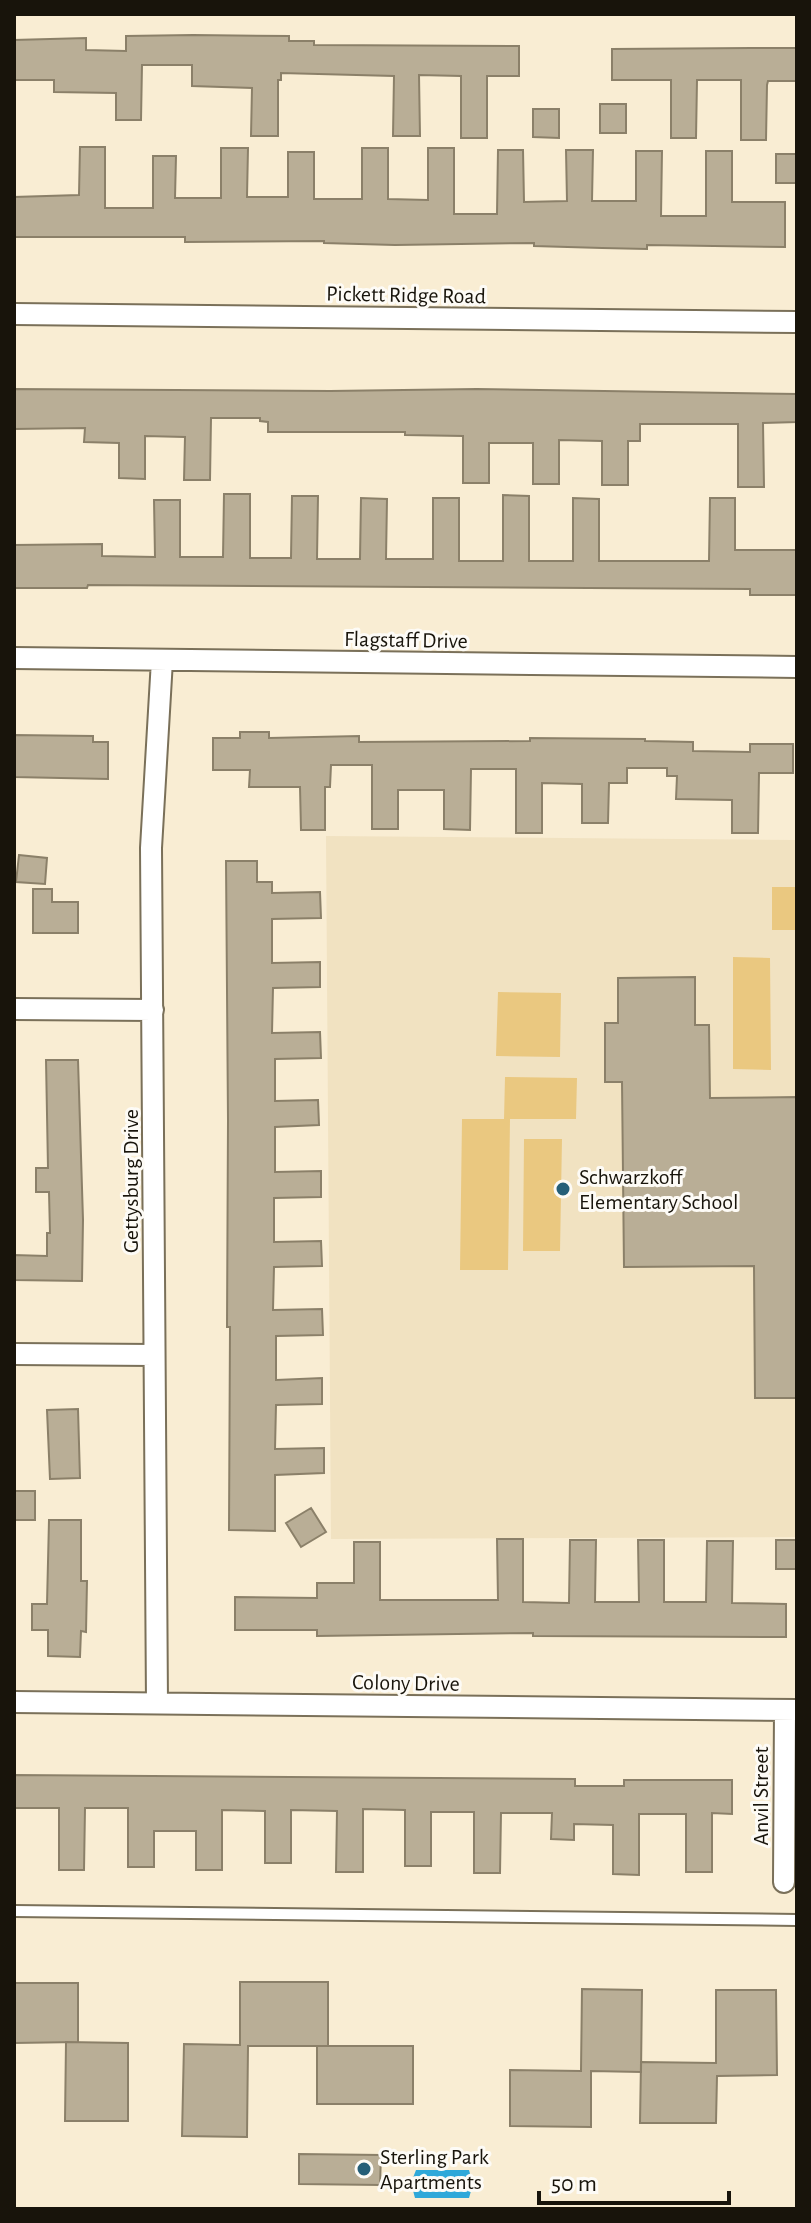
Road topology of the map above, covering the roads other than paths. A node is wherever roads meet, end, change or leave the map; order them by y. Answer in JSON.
{"nodes":[{"id":1,"x":14,"y":314,"type":"edge"},
{"id":2,"x":797,"y":322,"type":"edge"},
{"id":3,"x":14,"y":658,"type":"edge"},
{"id":4,"x":162,"y":660,"type":"junction"},
{"id":5,"x":797,"y":667,"type":"edge"},
{"id":6,"x":14,"y":1009,"type":"edge"},
{"id":7,"x":153,"y":1010,"type":"junction"},
{"id":8,"x":14,"y":1354,"type":"edge"},
{"id":9,"x":154,"y":1355,"type":"junction"},
{"id":10,"x":14,"y":1702,"type":"edge"},
{"id":11,"x":157,"y":1703,"type":"junction"},
{"id":12,"x":791,"y":1710,"type":"edge"},
{"id":13,"x":784,"y":1882,"type":"dead end"},
{"id":14,"x":14,"y":1911,"type":"edge"},
{"id":15,"x":797,"y":1920,"type":"edge"}],
"edges":[{"from":1,"to":2,"type":"street","name":"Pickett Ridge Road"},
{"from":3,"to":4,"type":"street","name":"Flagstaff Drive"},
{"from":4,"to":5,"type":"street","name":"Flagstaff Drive"},
{"from":4,"to":7,"type":"street","name":"Gettysburg Drive"},
{"from":6,"to":7,"type":"street"},
{"from":7,"to":9,"type":"street","name":"Gettysburg Drive"},
{"from":8,"to":9,"type":"street"},
{"from":9,"to":11,"type":"street","name":"Gettysburg Drive"},
{"from":10,"to":11,"type":"street","name":"Colony Drive"},
{"from":11,"to":12,"type":"street","name":"Colony Drive"},
{"from":12,"to":13,"type":"street","name":"Anvil Street"},
{"from":14,"to":15,"type":"lane"}]}
